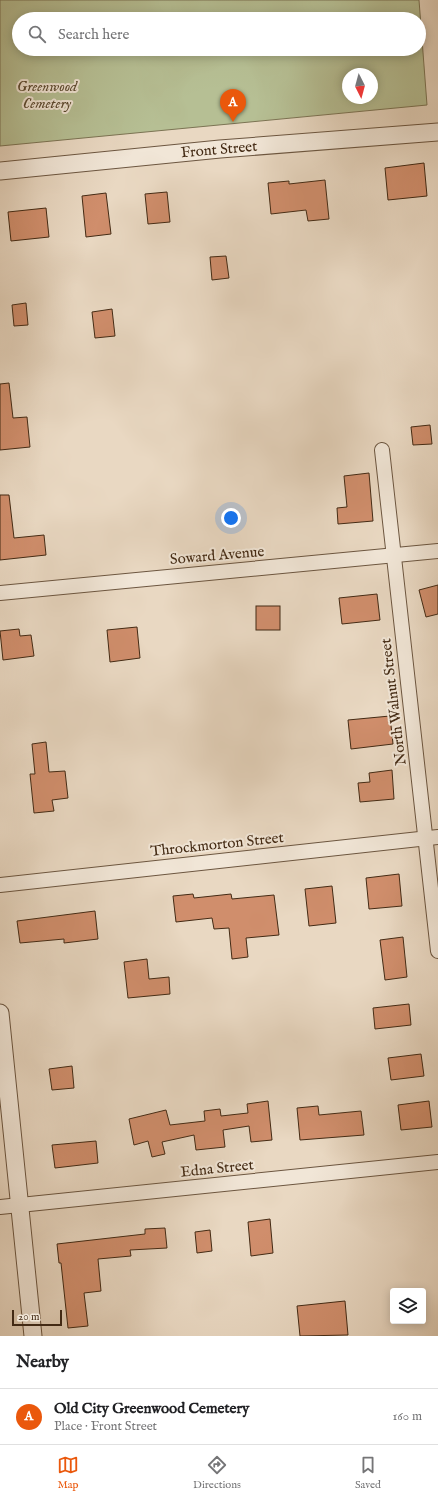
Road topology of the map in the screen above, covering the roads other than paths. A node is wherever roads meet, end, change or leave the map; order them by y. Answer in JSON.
{"nodes":[{"id":1,"x":438,"y":132,"type":"edge"},
{"id":2,"x":0,"y":171,"type":"edge"},
{"id":3,"x":382,"y":450,"type":"dead end"},
{"id":4,"x":438,"y":551,"type":"edge"},
{"id":5,"x":393,"y":555,"type":"junction"},
{"id":6,"x":0,"y":592,"type":"edge"},
{"id":7,"x":432,"y":837,"type":"edge"},
{"id":8,"x":0,"y":885,"type":"edge"},
{"id":9,"x":438,"y":951,"type":"edge"},
{"id":10,"x":0,"y":1014,"type":"edge"},
{"id":11,"x":438,"y":1162,"type":"edge"},
{"id":12,"x":19,"y":1206,"type":"junction"},
{"id":13,"x":0,"y":1208,"type":"edge"},
{"id":14,"x":33,"y":1336,"type":"edge"}],
"edges":[{"from":1,"to":2,"type":"street","name":"Front Street"},
{"from":3,"to":5,"type":"street","name":"North Walnut Street"},
{"from":4,"to":5,"type":"street","name":"Soward Avenue"},
{"from":5,"to":6,"type":"street","name":"Soward Avenue"},
{"from":5,"to":7,"type":"street","name":"North Walnut Street"},
{"from":7,"to":8,"type":"street","name":"Throckmorton Street"},
{"from":7,"to":9,"type":"street","name":"North Walnut Street"},
{"from":10,"to":12,"type":"street"},
{"from":11,"to":12,"type":"street","name":"Edna Street"},
{"from":12,"to":13,"type":"street","name":"Edna Street"},
{"from":12,"to":14,"type":"street"}]}
